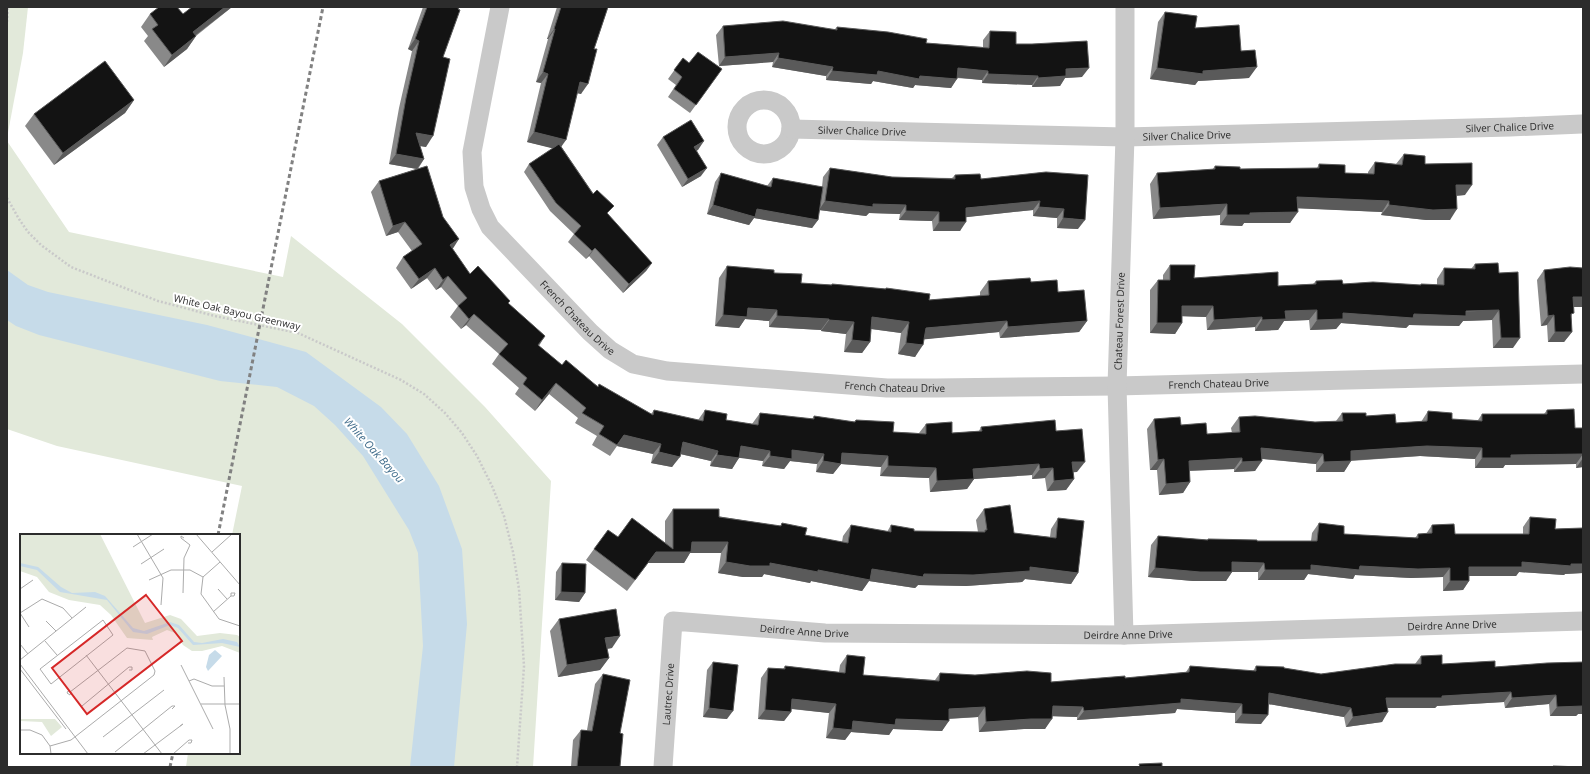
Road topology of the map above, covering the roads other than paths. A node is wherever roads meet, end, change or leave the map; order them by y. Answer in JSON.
{"nodes":[{"id":1,"x":500,"y":7,"type":"edge"},
{"id":2,"x":1126,"y":7,"type":"edge"},
{"id":3,"x":1583,"y":122,"type":"edge"},
{"id":4,"x":791,"y":128,"type":"dead end"},
{"id":5,"x":1125,"y":137,"type":"junction"},
{"id":6,"x":1583,"y":374,"type":"edge"},
{"id":7,"x":1117,"y":386,"type":"junction"},
{"id":8,"x":673,"y":621,"type":"joint"},
{"id":9,"x":1583,"y":621,"type":"edge"},
{"id":10,"x":1124,"y":635,"type":"junction"},
{"id":11,"x":663,"y":767,"type":"edge"}],
"edges":[{"from":1,"to":7,"type":"street","name":"French Chateau Drive"},
{"from":2,"to":5,"type":"street","name":"Chateau Forest Drive"},
{"from":3,"to":5,"type":"street","name":"Silver Chalice Drive"},
{"from":4,"to":5,"type":"street","name":"Silver Chalice Drive"},
{"from":5,"to":7,"type":"street","name":"Chateau Forest Drive"},
{"from":6,"to":7,"type":"street","name":"French Chateau Drive"},
{"from":7,"to":10,"type":"street","name":"Chateau Forest Drive"},
{"from":8,"to":10,"type":"street","name":"Deirdre Anne Drive"},
{"from":8,"to":11,"type":"street","name":"Lautrec Drive"},
{"from":9,"to":10,"type":"street","name":"Deirdre Anne Drive"}]}
